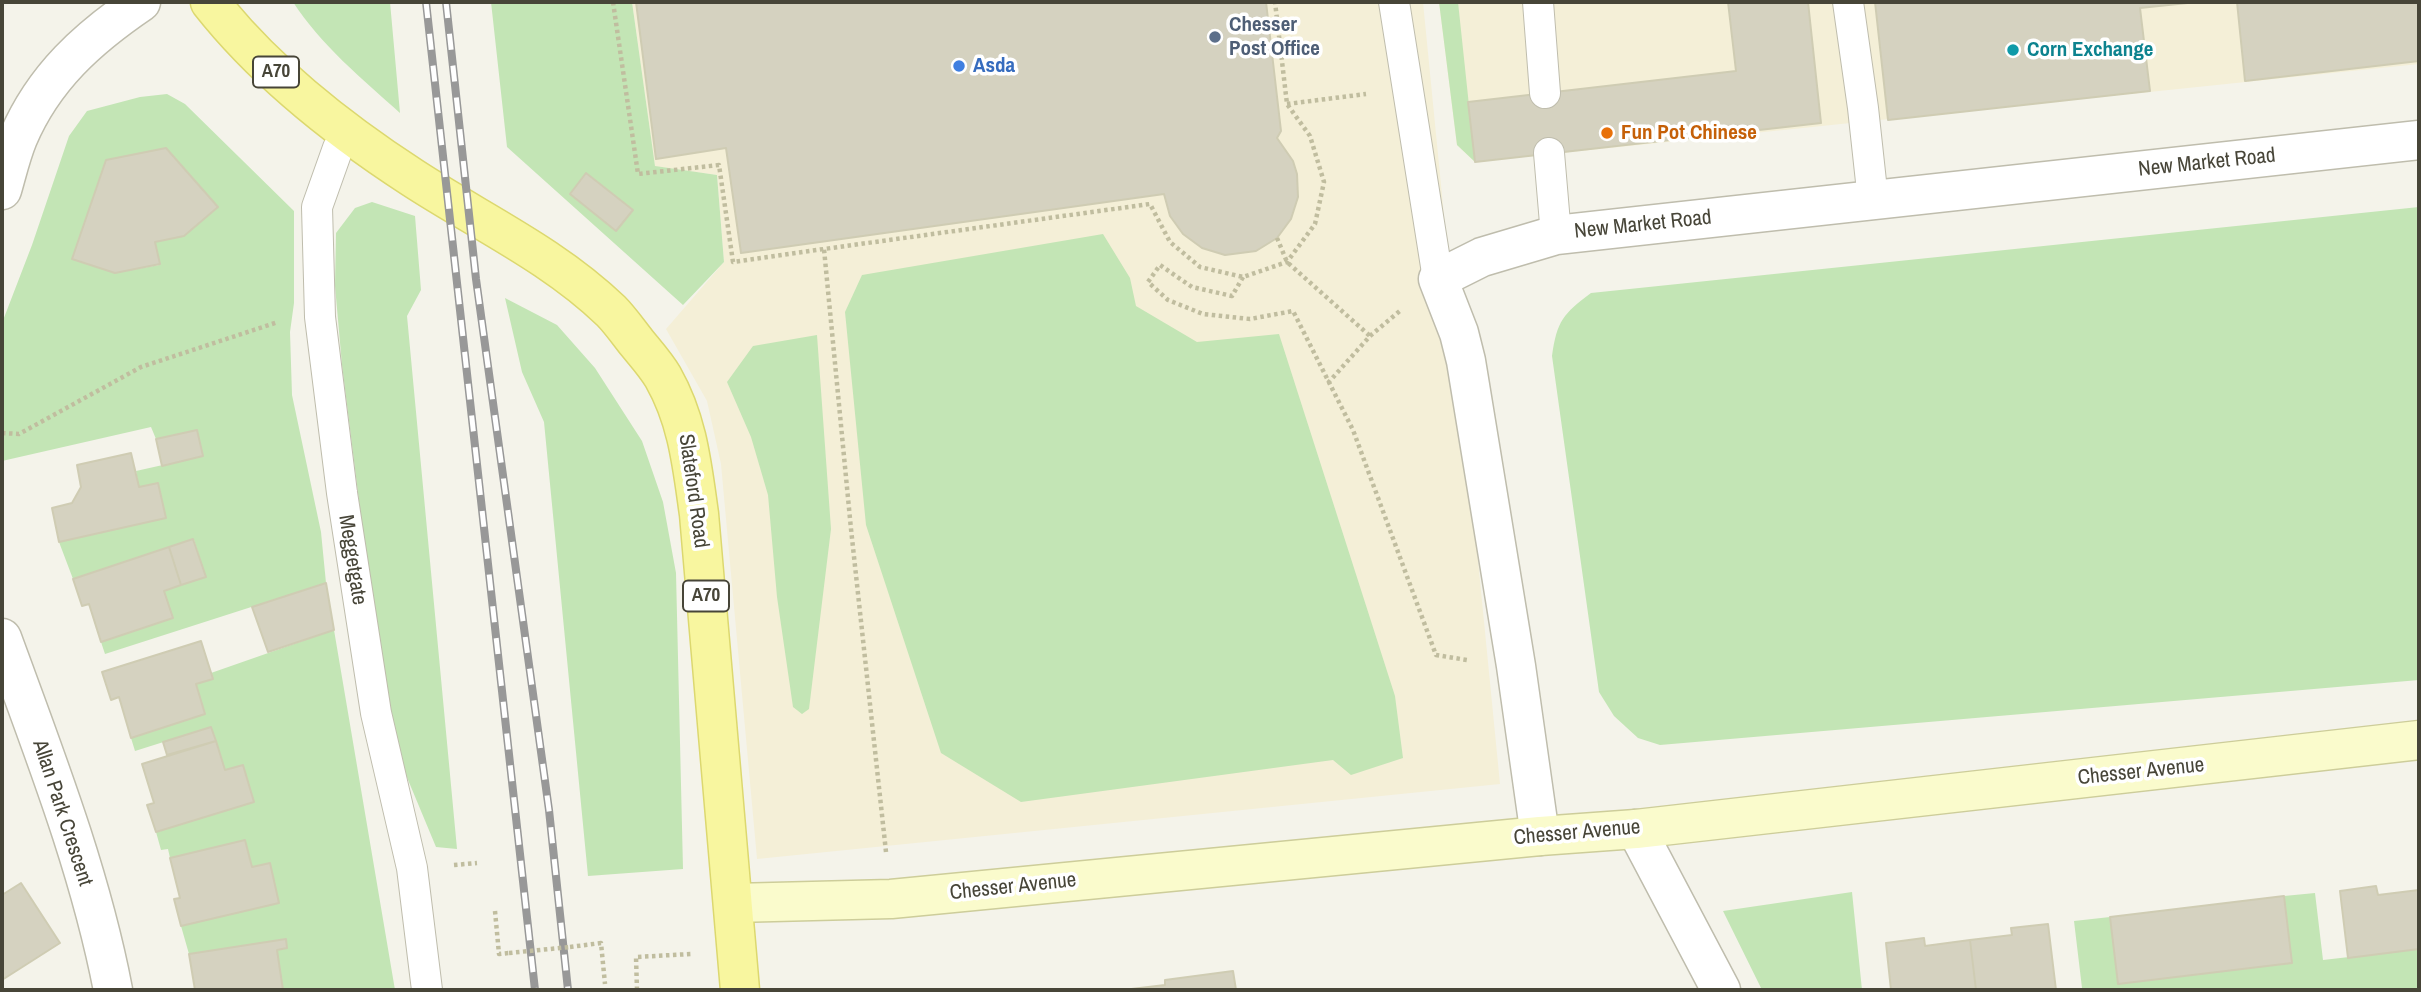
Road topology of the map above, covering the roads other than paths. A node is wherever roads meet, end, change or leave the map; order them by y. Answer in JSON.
{"nodes":[{"id":1,"x":141,"y":2,"type":"edge"},
{"id":2,"x":210,"y":2,"type":"edge"},
{"id":3,"x":1394,"y":2,"type":"edge"},
{"id":4,"x":1538,"y":2,"type":"edge"},
{"id":5,"x":1848,"y":2,"type":"edge"},
{"id":6,"x":1545,"y":93,"type":"dead end"},
{"id":7,"x":350,"y":133,"type":"junction"},
{"id":8,"x":2419,"y":140,"type":"edge"},
{"id":9,"x":1549,"y":153,"type":"dead end"},
{"id":10,"x":2,"y":190,"type":"edge"},
{"id":11,"x":1873,"y":200,"type":"junction"},
{"id":12,"x":1556,"y":234,"type":"junction"},
{"id":13,"x":1438,"y":279,"type":"junction"},
{"id":14,"x":2,"y":638,"type":"edge"},
{"id":15,"x":2419,"y":740,"type":"edge"},
{"id":16,"x":1636,"y":829,"type":"junction"},
{"id":17,"x":1540,"y":835,"type":"junction"},
{"id":18,"x":734,"y":903,"type":"junction"},
{"id":19,"x":113,"y":990,"type":"edge"},
{"id":20,"x":427,"y":990,"type":"edge"},
{"id":21,"x":740,"y":990,"type":"edge"},
{"id":22,"x":1721,"y":990,"type":"edge"}],
"edges":[{"from":1,"to":10,"type":"street"},
{"from":2,"to":7,"type":"main road","name":"Slateford Road","number":"A70"},
{"from":3,"to":13,"type":"lane"},
{"from":4,"to":6,"type":"lane"},
{"from":5,"to":11,"type":"lane"},
{"from":7,"to":18,"type":"main road","name":"Slateford Road","number":"A70"},
{"from":7,"to":20,"type":"lane","name":"Meggetgate"},
{"from":8,"to":11,"type":"street","name":"New Market Road"},
{"from":9,"to":12,"type":"lane"},
{"from":11,"to":12,"type":"street","name":"New Market Road"},
{"from":12,"to":13,"type":"street","name":"New Market Road"},
{"from":13,"to":17,"type":"street"},
{"from":14,"to":19,"type":"street","name":"Allan Park Crescent"},
{"from":15,"to":16,"type":"street","name":"Chesser Avenue"},
{"from":16,"to":17,"type":"street","name":"Chesser Avenue"},
{"from":16,"to":22,"type":"street"},
{"from":17,"to":18,"type":"street","name":"Chesser Avenue"},
{"from":18,"to":21,"type":"main road","name":"Slateford Road","number":"A70"}]}
